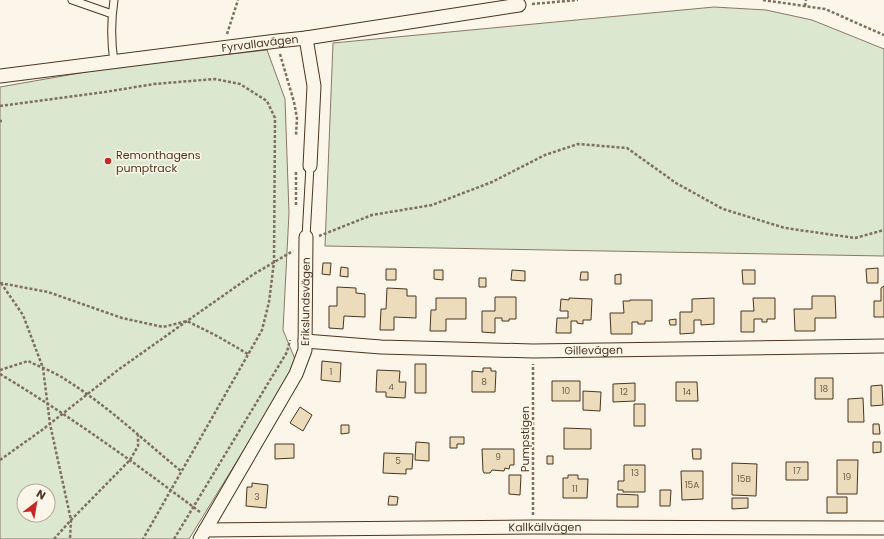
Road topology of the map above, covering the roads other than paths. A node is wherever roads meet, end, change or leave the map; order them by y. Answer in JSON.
{"nodes":[{"id":1,"x":72,"y":0,"type":"edge"},
{"id":2,"x":114,"y":0,"type":"edge"},
{"id":3,"x":519,"y":2,"type":"edge"},
{"id":4,"x":112,"y":14,"type":"junction"},
{"id":5,"x":306,"y":38,"type":"junction"},
{"id":6,"x":114,"y":62,"type":"junction"},
{"id":7,"x":0,"y":76,"type":"edge"},
{"id":8,"x":310,"y":166,"type":"joint"},
{"id":9,"x":306,"y":239,"type":"joint"},
{"id":10,"x":305,"y":346,"type":"junction"},
{"id":11,"x":884,"y":346,"type":"edge"},
{"id":12,"x":884,"y":528,"type":"edge"},
{"id":13,"x":205,"y":530,"type":"edge"},
{"id":14,"x":533,"y":533,"type":"edge"}],
"edges":[{"from":1,"to":4,"type":"lane"},
{"from":2,"to":4,"type":"lane"},
{"from":3,"to":5,"type":"street","name":"Fyrvallavägen"},
{"from":4,"to":6,"type":"lane"},
{"from":5,"to":6,"type":"street","name":"Fyrvallavägen"},
{"from":5,"to":8,"type":"street","name":"Erikslundsvägen"},
{"from":6,"to":7,"type":"street","name":"Fyrvallavägen"},
{"from":8,"to":9,"type":"lane","name":"Erikslundsvägen"},
{"from":9,"to":10,"type":"street","name":"Erikslundsvägen"},
{"from":10,"to":11,"type":"street","name":"Gillevägen"},
{"from":10,"to":13,"type":"street","name":"Erikslundsvägen"},
{"from":12,"to":14,"type":"street","name":"Kallkällvägen"},
{"from":13,"to":14,"type":"street","name":"Kallkällvägen"}]}
